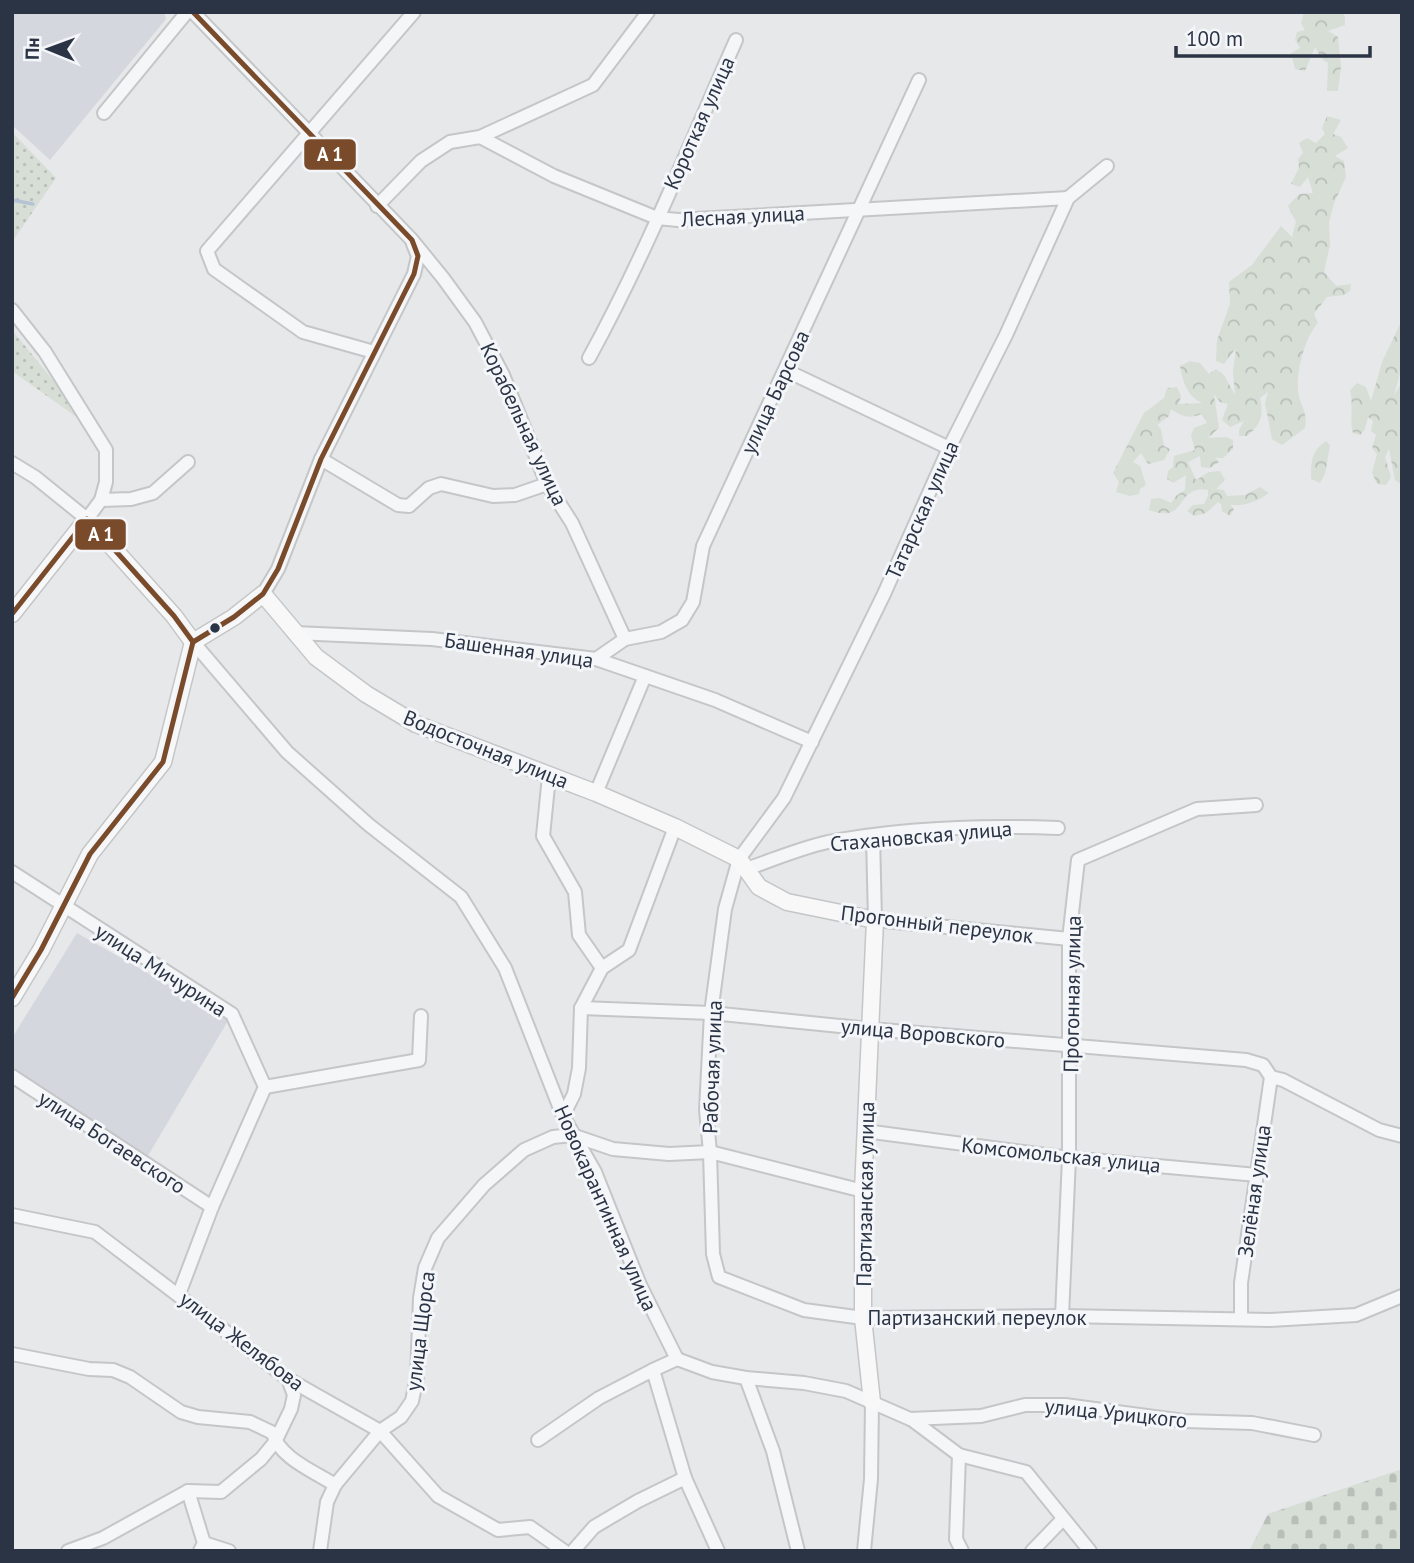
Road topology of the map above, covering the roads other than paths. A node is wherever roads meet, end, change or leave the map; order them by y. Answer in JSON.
{"nodes":[{"id":1,"x":187,"y":12,"type":"edge"},
{"id":2,"x":193,"y":12,"type":"edge"},
{"id":3,"x":414,"y":12,"type":"edge"},
{"id":4,"x":648,"y":12,"type":"edge"},
{"id":5,"x":736,"y":40,"type":"dead end"},
{"id":6,"x":919,"y":80,"type":"dead end"},
{"id":7,"x":104,"y":113,"type":"dead end"},
{"id":8,"x":309,"y":133,"type":"junction"},
{"id":9,"x":480,"y":137,"type":"junction"},
{"id":10,"x":1107,"y":166,"type":"dead end"},
{"id":11,"x":1068,"y":198,"type":"junction"},
{"id":12,"x":377,"y":205,"type":"junction"},
{"id":13,"x":859,"y":210,"type":"junction"},
{"id":14,"x":657,"y":218,"type":"junction"},
{"id":15,"x":412,"y":240,"type":"junction"},
{"id":16,"x":12,"y":310,"type":"edge"},
{"id":17,"x":374,"y":352,"type":"junction"},
{"id":18,"x":589,"y":358,"type":"dead end"},
{"id":19,"x":785,"y":370,"type":"junction"},
{"id":20,"x":949,"y":448,"type":"junction"},
{"id":21,"x":321,"y":459,"type":"junction"},
{"id":22,"x":188,"y":462,"type":"dead end"},
{"id":23,"x":12,"y":463,"type":"edge"},
{"id":24,"x":547,"y":484,"type":"junction"},
{"id":25,"x":101,"y":500,"type":"junction"},
{"id":26,"x":87,"y":519,"type":"junction"},
{"id":27,"x":263,"y":594,"type":"junction"},
{"id":28,"x":12,"y":614,"type":"edge"},
{"id":29,"x":294,"y":633,"type":"junction"},
{"id":30,"x":625,"y":639,"type":"junction"},
{"id":31,"x":193,"y":642,"type":"junction"},
{"id":32,"x":596,"y":659,"type":"junction"},
{"id":33,"x":645,"y":676,"type":"junction"},
{"id":34,"x":812,"y":743,"type":"junction"},
{"id":35,"x":549,"y":776,"type":"junction"},
{"id":36,"x":596,"y":793,"type":"junction"},
{"id":37,"x":1256,"y":804,"type":"dead end"},
{"id":38,"x":675,"y":827,"type":"junction"},
{"id":39,"x":1058,"y":828,"type":"dead end"},
{"id":40,"x":873,"y":836,"type":"junction"},
{"id":41,"x":743,"y":864,"type":"junction"},
{"id":42,"x":12,"y":872,"type":"edge"},
{"id":43,"x":63,"y":906,"type":"junction"},
{"id":44,"x":875,"y":920,"type":"junction"},
{"id":45,"x":1069,"y":939,"type":"junction"},
{"id":46,"x":602,"y":968,"type":"junction"},
{"id":47,"x":12,"y":998,"type":"edge"},
{"id":48,"x":581,"y":1008,"type":"junction"},
{"id":49,"x":711,"y":1013,"type":"junction"},
{"id":50,"x":421,"y":1016,"type":"dead end"},
{"id":51,"x":870,"y":1029,"type":"junction"},
{"id":52,"x":1071,"y":1046,"type":"junction"},
{"id":53,"x":1267,"y":1071,"type":"junction"},
{"id":54,"x":12,"y":1076,"type":"edge"},
{"id":55,"x":265,"y":1087,"type":"junction"},
{"id":56,"x":563,"y":1116,"type":"junction"},
{"id":57,"x":865,"y":1131,"type":"junction"},
{"id":58,"x":572,"y":1135,"type":"junction"},
{"id":59,"x":1402,"y":1136,"type":"edge"},
{"id":60,"x":710,"y":1152,"type":"junction"},
{"id":61,"x":1069,"y":1158,"type":"junction"},
{"id":62,"x":1258,"y":1175,"type":"junction"},
{"id":63,"x":863,"y":1191,"type":"junction"},
{"id":64,"x":212,"y":1207,"type":"junction"},
{"id":65,"x":12,"y":1215,"type":"edge"},
{"id":66,"x":719,"y":1276,"type":"joint"},
{"id":67,"x":179,"y":1294,"type":"junction"},
{"id":68,"x":1402,"y":1296,"type":"edge"},
{"id":69,"x":1062,"y":1316,"type":"junction"},
{"id":70,"x":863,"y":1318,"type":"junction"},
{"id":71,"x":1241,"y":1318,"type":"junction"},
{"id":72,"x":12,"y":1354,"type":"edge"},
{"id":73,"x":677,"y":1359,"type":"junction"},
{"id":74,"x":653,"y":1370,"type":"junction"},
{"id":75,"x":746,"y":1378,"type":"junction"},
{"id":76,"x":288,"y":1379,"type":"junction"},
{"id":77,"x":872,"y":1402,"type":"junction"},
{"id":78,"x":911,"y":1419,"type":"junction"},
{"id":79,"x":380,"y":1431,"type":"junction"},
{"id":80,"x":1314,"y":1435,"type":"dead end"},
{"id":81,"x":538,"y":1440,"type":"dead end"},
{"id":82,"x":275,"y":1442,"type":"junction"},
{"id":83,"x":959,"y":1455,"type":"junction"},
{"id":84,"x":685,"y":1478,"type":"junction"},
{"id":85,"x":335,"y":1485,"type":"junction"},
{"id":86,"x":188,"y":1491,"type":"junction"},
{"id":87,"x":1063,"y":1519,"type":"junction"},
{"id":88,"x":103,"y":1538,"type":"junction"},
{"id":89,"x":202,"y":1547,"type":"edge"},
{"id":90,"x":68,"y":1551,"type":"edge"},
{"id":91,"x":109,"y":1551,"type":"edge"},
{"id":92,"x":229,"y":1551,"type":"edge"},
{"id":93,"x":320,"y":1551,"type":"edge"},
{"id":94,"x":564,"y":1551,"type":"edge"},
{"id":95,"x":573,"y":1551,"type":"edge"},
{"id":96,"x":718,"y":1551,"type":"edge"},
{"id":97,"x":798,"y":1551,"type":"edge"},
{"id":98,"x":864,"y":1551,"type":"edge"},
{"id":99,"x":962,"y":1551,"type":"edge"},
{"id":100,"x":1032,"y":1551,"type":"edge"},
{"id":101,"x":1090,"y":1551,"type":"edge"}],
"edges":[{"from":1,"to":7,"type":"street"},
{"from":2,"to":8,"type":"street","name":"Корабельная улица"},
{"from":3,"to":8,"type":"street"},
{"from":4,"to":9,"type":"street"},
{"from":5,"to":14,"type":"street","name":"Короткая улица"},
{"from":6,"to":13,"type":"street","name":"улица Барсова"},
{"from":8,"to":12,"type":"street","name":"Корабельная улица"},
{"from":8,"to":17,"type":"street"},
{"from":9,"to":12,"type":"street"},
{"from":9,"to":14,"type":"street","name":"Лесная улица"},
{"from":10,"to":11,"type":"street","name":"Татарская улица"},
{"from":11,"to":13,"type":"street","name":"Лесная улица"},
{"from":11,"to":20,"type":"street","name":"Татарская улица"},
{"from":12,"to":15,"type":"street","name":"Корабельная улица"},
{"from":13,"to":14,"type":"street","name":"Лесная улица"},
{"from":13,"to":19,"type":"street","name":"улица Барсова"},
{"from":14,"to":18,"type":"street","name":"Короткая улица"},
{"from":15,"to":17,"type":"street"},
{"from":15,"to":24,"type":"street","name":"Корабельная улица"},
{"from":16,"to":25,"type":"street"},
{"from":17,"to":21,"type":"street"},
{"from":19,"to":20,"type":"street"},
{"from":19,"to":30,"type":"street","name":"улица Барсова"},
{"from":20,"to":34,"type":"street","name":"Татарская улица"},
{"from":21,"to":24,"type":"street"},
{"from":21,"to":27,"type":"street"},
{"from":22,"to":25,"type":"street"},
{"from":23,"to":26,"type":"street"},
{"from":24,"to":30,"type":"street","name":"Корабельная улица"},
{"from":25,"to":26,"type":"street"},
{"from":26,"to":28,"type":"street"},
{"from":26,"to":31,"type":"street"},
{"from":27,"to":29,"type":"street","name":"Водосточная улица"},
{"from":27,"to":31,"type":"street"},
{"from":29,"to":32,"type":"street","name":"Башенная улица"},
{"from":29,"to":35,"type":"street","name":"Водосточная улица"},
{"from":30,"to":32,"type":"street","name":"улица Барсова"},
{"from":31,"to":43,"type":"street"},
{"from":31,"to":56,"type":"street","name":"Новокарантинная улица"},
{"from":32,"to":33,"type":"street","name":"Башенная улица"},
{"from":33,"to":34,"type":"street","name":"Башенная улица"},
{"from":33,"to":36,"type":"street"},
{"from":34,"to":41,"type":"street","name":"Татарская улица"},
{"from":35,"to":36,"type":"street","name":"Водосточная улица"},
{"from":35,"to":46,"type":"street"},
{"from":36,"to":38,"type":"street","name":"Водосточная улица"},
{"from":37,"to":45,"type":"street","name":"Прогонная улица"},
{"from":38,"to":41,"type":"street","name":"Водосточная улица"},
{"from":38,"to":46,"type":"street"},
{"from":39,"to":40,"type":"street","name":"Стахановская улица"},
{"from":40,"to":41,"type":"street","name":"Стахановская улица"},
{"from":40,"to":44,"type":"street","name":"Партизанская улица"},
{"from":41,"to":44,"type":"street","name":"Прогонный переулок"},
{"from":41,"to":49,"type":"street","name":"Рабочая улица"},
{"from":42,"to":43,"type":"street","name":"улица Мичурина"},
{"from":43,"to":47,"type":"street"},
{"from":43,"to":55,"type":"street","name":"улица Мичурина"},
{"from":44,"to":45,"type":"street","name":"Прогонный переулок"},
{"from":44,"to":51,"type":"street","name":"Партизанская улица"},
{"from":45,"to":52,"type":"street","name":"Прогонная улица"},
{"from":46,"to":48,"type":"street"},
{"from":48,"to":49,"type":"street","name":"улица Воровского"},
{"from":48,"to":56,"type":"street"},
{"from":49,"to":51,"type":"street","name":"улица Воровского"},
{"from":49,"to":60,"type":"street","name":"Рабочая улица"},
{"from":50,"to":55,"type":"street"},
{"from":51,"to":52,"type":"street","name":"улица Воровского"},
{"from":51,"to":57,"type":"street","name":"Партизанская улица"},
{"from":52,"to":53,"type":"street","name":"улица Воровского"},
{"from":52,"to":61,"type":"street","name":"Прогонная улица"},
{"from":53,"to":59,"type":"street","name":"улица Воровского"},
{"from":53,"to":62,"type":"street","name":"Зелёная улица"},
{"from":54,"to":64,"type":"street","name":"улица Богаевского"},
{"from":55,"to":64,"type":"street"},
{"from":56,"to":58,"type":"street","name":"Новокарантинная улица"},
{"from":57,"to":61,"type":"street","name":"Комсомольская улица"},
{"from":57,"to":63,"type":"street","name":"Партизанская улица"},
{"from":58,"to":60,"type":"street"},
{"from":58,"to":73,"type":"street","name":"Новокарантинная улица"},
{"from":58,"to":79,"type":"street","name":"улица Щорса"},
{"from":60,"to":63,"type":"street"},
{"from":60,"to":66,"type":"street","name":"Рабочая улица"},
{"from":61,"to":62,"type":"street","name":"Комсомольская улица"},
{"from":61,"to":69,"type":"street","name":"Прогонная улица"},
{"from":62,"to":71,"type":"street","name":"Зелёная улица"},
{"from":63,"to":70,"type":"street","name":"Партизанская улица"},
{"from":64,"to":67,"type":"street"},
{"from":65,"to":67,"type":"street","name":"улица Желябова"},
{"from":66,"to":70,"type":"street","name":"Партизанский переулок"},
{"from":67,"to":76,"type":"street","name":"улица Желябова"},
{"from":68,"to":71,"type":"street","name":"Партизанский переулок"},
{"from":69,"to":70,"type":"street","name":"Партизанский переулок"},
{"from":69,"to":71,"type":"street","name":"Партизанский переулок"},
{"from":70,"to":77,"type":"street","name":"Партизанская улица"},
{"from":72,"to":82,"type":"street"},
{"from":73,"to":74,"type":"street"},
{"from":73,"to":75,"type":"street","name":"улица Урицкого"},
{"from":74,"to":81,"type":"street"},
{"from":74,"to":84,"type":"street"},
{"from":75,"to":77,"type":"street","name":"улица Урицкого"},
{"from":75,"to":97,"type":"street"},
{"from":76,"to":79,"type":"street","name":"улица Желябова"},
{"from":76,"to":82,"type":"street"},
{"from":77,"to":78,"type":"street","name":"улица Урицкого"},
{"from":77,"to":98,"type":"street","name":"Партизанская улица"},
{"from":78,"to":80,"type":"street","name":"улица Урицкого"},
{"from":78,"to":83,"type":"street"},
{"from":79,"to":85,"type":"street","name":"улица Щорса"},
{"from":79,"to":94,"type":"street","name":"улица Желябова"},
{"from":82,"to":85,"type":"street"},
{"from":82,"to":86,"type":"street"},
{"from":83,"to":87,"type":"street"},
{"from":83,"to":99,"type":"street"},
{"from":84,"to":95,"type":"street"},
{"from":84,"to":96,"type":"street"},
{"from":85,"to":93,"type":"street"},
{"from":86,"to":88,"type":"street"},
{"from":86,"to":89,"type":"street"},
{"from":87,"to":100,"type":"street"},
{"from":87,"to":101,"type":"street"},
{"from":88,"to":90,"type":"street"},
{"from":88,"to":91,"type":"street"},
{"from":89,"to":92,"type":"street"}]}
